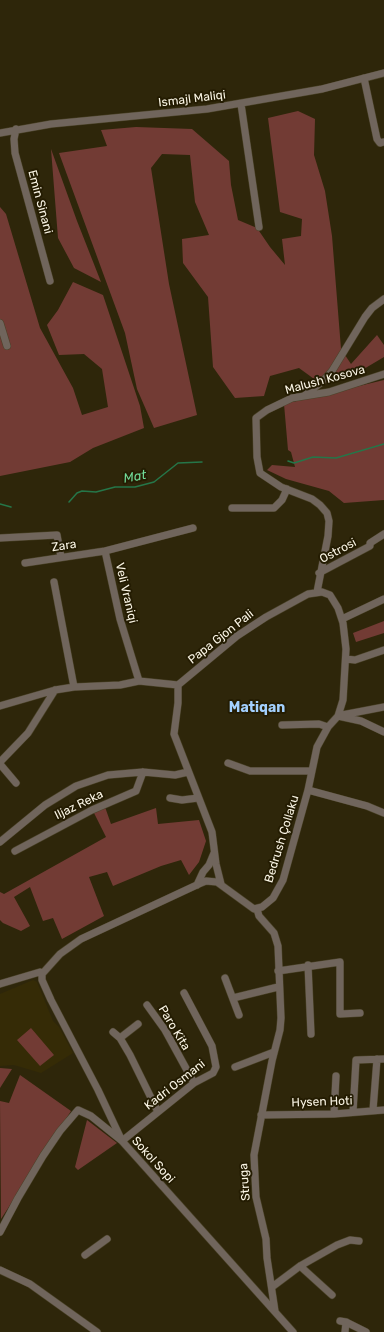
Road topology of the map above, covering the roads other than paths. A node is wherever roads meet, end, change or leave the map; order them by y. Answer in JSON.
{"nodes":[{"id":1,"x":384,"y":72,"type":"edge"},
{"id":2,"x":364,"y":78,"type":"junction"},
{"id":3,"x":241,"y":104,"type":"junction"},
{"id":4,"x":16,"y":129,"type":"junction"},
{"id":5,"x":0,"y":132,"type":"edge"},
{"id":6,"x":384,"y":142,"type":"edge"},
{"id":7,"x":259,"y":227,"type":"dead end"},
{"id":8,"x":50,"y":281,"type":"dead end"},
{"id":9,"x":384,"y":299,"type":"edge"},
{"id":10,"x":0,"y":323,"type":"edge"},
{"id":11,"x":7,"y":346,"type":"dead end"},
{"id":12,"x":384,"y":374,"type":"edge"},
{"id":13,"x":304,"y":395,"type":"junction"},
{"id":14,"x":287,"y":489,"type":"junction"},
{"id":15,"x":232,"y":508,"type":"dead end"},
{"id":16,"x":194,"y":528,"type":"dead end"},
{"id":17,"x":384,"y":534,"type":"edge"},
{"id":18,"x":0,"y":538,"type":"edge"},
{"id":19,"x":105,"y":551,"type":"junction"},
{"id":20,"x":61,"y":558,"type":"junction"},
{"id":21,"x":25,"y":563,"type":"dead end"},
{"id":22,"x":319,"y":573,"type":"junction"},
{"id":23,"x":54,"y":582,"type":"dead end"},
{"id":24,"x":316,"y":592,"type":"junction"},
{"id":25,"x":384,"y":600,"type":"edge"},
{"id":26,"x":342,"y":619,"type":"junction"},
{"id":27,"x":384,"y":650,"type":"edge"},
{"id":28,"x":346,"y":659,"type":"junction"},
{"id":29,"x":139,"y":681,"type":"junction"},
{"id":30,"x":178,"y":685,"type":"junction"},
{"id":31,"x":74,"y":687,"type":"junction"},
{"id":32,"x":55,"y":690,"type":"junction"},
{"id":33,"x":0,"y":706,"type":"edge"},
{"id":34,"x":384,"y":706,"type":"edge"},
{"id":35,"x":338,"y":716,"type":"junction"},
{"id":36,"x":282,"y":725,"type":"dead end"},
{"id":37,"x":328,"y":727,"type":"junction"},
{"id":38,"x":384,"y":732,"type":"edge"},
{"id":39,"x":0,"y":763,"type":"edge"},
{"id":40,"x":228,"y":763,"type":"dead end"},
{"id":41,"x":312,"y":771,"type":"junction"},
{"id":42,"x":144,"y":772,"type":"junction"},
{"id":43,"x":188,"y":772,"type":"junction"},
{"id":44,"x":16,"y":783,"type":"dead end"},
{"id":45,"x":308,"y":790,"type":"junction"},
{"id":46,"x":170,"y":798,"type":"dead end"},
{"id":47,"x":198,"y":798,"type":"junction"},
{"id":48,"x":384,"y":813,"type":"edge"},
{"id":49,"x":0,"y":842,"type":"edge"},
{"id":50,"x":15,"y":852,"type":"dead end"},
{"id":51,"x":214,"y":853,"type":"junction"},
{"id":52,"x":221,"y":884,"type":"junction"},
{"id":53,"x":197,"y":885,"type":"junction"},
{"id":54,"x":257,"y":909,"type":"junction"},
{"id":55,"x":308,"y":965,"type":"junction"},
{"id":56,"x":278,"y":971,"type":"junction"},
{"id":57,"x":42,"y":974,"type":"junction"},
{"id":58,"x":225,"y":978,"type":"dead end"},
{"id":59,"x":0,"y":984,"type":"edge"},
{"id":60,"x":278,"y":987,"type":"junction"},
{"id":61,"x":184,"y":993,"type":"dead end"},
{"id":62,"x":233,"y":998,"type":"junction"},
{"id":63,"x":147,"y":1004,"type":"dead end"},
{"id":64,"x":360,"y":1013,"type":"dead end"},
{"id":65,"x":239,"y":1015,"type":"dead end"},
{"id":66,"x":138,"y":1024,"type":"dead end"},
{"id":67,"x":114,"y":1032,"type":"dead end"},
{"id":68,"x":311,"y":1034,"type":"dead end"},
{"id":69,"x":120,"y":1038,"type":"junction"},
{"id":70,"x":274,"y":1052,"type":"junction"},
{"id":71,"x":381,"y":1059,"type":"edge"},
{"id":72,"x":235,"y":1067,"type":"dead end"},
{"id":73,"x":336,"y":1076,"type":"dead end"},
{"id":74,"x":194,"y":1083,"type":"junction"},
{"id":75,"x":373,"y":1110,"type":"junction"},
{"id":76,"x":384,"y":1110,"type":"edge"},
{"id":77,"x":158,"y":1112,"type":"junction"},
{"id":78,"x":353,"y":1112,"type":"junction"},
{"id":79,"x":334,"y":1114,"type":"junction"},
{"id":80,"x":261,"y":1115,"type":"junction"},
{"id":81,"x":122,"y":1141,"type":"junction"},
{"id":82,"x":0,"y":1232,"type":"edge"},
{"id":83,"x":107,"y":1239,"type":"dead end"},
{"id":84,"x":359,"y":1241,"type":"dead end"},
{"id":85,"x":85,"y":1255,"type":"dead end"},
{"id":86,"x":300,"y":1266,"type":"junction"},
{"id":87,"x":0,"y":1270,"type":"edge"},
{"id":88,"x":272,"y":1287,"type":"junction"},
{"id":89,"x":332,"y":1295,"type":"dead end"},
{"id":90,"x":275,"y":1311,"type":"junction"},
{"id":91,"x":98,"y":1332,"type":"edge"},
{"id":92,"x":293,"y":1332,"type":"edge"},
{"id":93,"x":345,"y":1332,"type":"edge"},
{"id":94,"x":366,"y":1332,"type":"edge"}],
"edges":[{"from":1,"to":2,"type":"street","name":"Ismajl Maliqi"},
{"from":2,"to":3,"type":"street","name":"Ismajl Maliqi"},
{"from":2,"to":6,"type":"street"},
{"from":3,"to":4,"type":"street","name":"Ismajl Maliqi"},
{"from":3,"to":7,"type":"street"},
{"from":4,"to":5,"type":"street","name":"Ismajl Maliqi"},
{"from":4,"to":8,"type":"street","name":"Emin Sinani"},
{"from":9,"to":13,"type":"street"},
{"from":10,"to":11,"type":"street"},
{"from":12,"to":13,"type":"street","name":"Malush Kosova"},
{"from":13,"to":14,"type":"street","name":"Malush Kosova"},
{"from":14,"to":15,"type":"street"},
{"from":14,"to":22,"type":"street","name":"Malush Kosova"},
{"from":16,"to":19,"type":"street","name":"Veli Vraniqi"},
{"from":17,"to":22,"type":"street","name":"Ostrosi"},
{"from":18,"to":20,"type":"street"},
{"from":19,"to":20,"type":"street","name":"Zara"},
{"from":19,"to":29,"type":"street","name":"Veli Vraniqi"},
{"from":20,"to":21,"type":"street","name":"Zara"},
{"from":22,"to":24,"type":"street","name":"Malush Kosova"},
{"from":23,"to":31,"type":"street"},
{"from":24,"to":26,"type":"street"},
{"from":24,"to":30,"type":"street","name":"Papa Gjon Pali"},
{"from":25,"to":26,"type":"street"},
{"from":26,"to":28,"type":"street"},
{"from":27,"to":28,"type":"street"},
{"from":28,"to":35,"type":"street"},
{"from":29,"to":30,"type":"street"},
{"from":29,"to":31,"type":"street"},
{"from":30,"to":43,"type":"street"},
{"from":31,"to":32,"type":"street"},
{"from":32,"to":33,"type":"street"},
{"from":32,"to":39,"type":"street"},
{"from":34,"to":35,"type":"street"},
{"from":35,"to":37,"type":"street","name":"Bedrush Çollaku"},
{"from":35,"to":38,"type":"street"},
{"from":36,"to":37,"type":"street"},
{"from":37,"to":41,"type":"street","name":"Bedrush Çollaku"},
{"from":39,"to":44,"type":"street"},
{"from":40,"to":41,"type":"street"},
{"from":41,"to":45,"type":"street","name":"Bedrush Çollaku"},
{"from":42,"to":43,"type":"street"},
{"from":42,"to":49,"type":"street"},
{"from":42,"to":50,"type":"street","name":"Iljaz Reka"},
{"from":43,"to":47,"type":"street"},
{"from":45,"to":48,"type":"street"},
{"from":45,"to":54,"type":"street","name":"Bedrush Çollaku"},
{"from":46,"to":47,"type":"street"},
{"from":47,"to":51,"type":"street"},
{"from":51,"to":52,"type":"street"},
{"from":51,"to":53,"type":"street"},
{"from":52,"to":53,"type":"street"},
{"from":52,"to":54,"type":"street"},
{"from":53,"to":57,"type":"street"},
{"from":54,"to":56,"type":"street","name":"Struga"},
{"from":55,"to":56,"type":"street"},
{"from":55,"to":64,"type":"street"},
{"from":55,"to":68,"type":"street"},
{"from":56,"to":60,"type":"street","name":"Struga"},
{"from":57,"to":59,"type":"street"},
{"from":57,"to":81,"type":"street","name":"Sokol Sopi"},
{"from":58,"to":62,"type":"street"},
{"from":60,"to":62,"type":"street"},
{"from":60,"to":70,"type":"street","name":"Struga"},
{"from":61,"to":74,"type":"street","name":"Kadri Osmani"},
{"from":62,"to":65,"type":"street"},
{"from":63,"to":74,"type":"street","name":"Paro Kita"},
{"from":66,"to":69,"type":"street"},
{"from":67,"to":69,"type":"street"},
{"from":69,"to":77,"type":"street"},
{"from":70,"to":72,"type":"street"},
{"from":70,"to":80,"type":"street","name":"Struga"},
{"from":71,"to":75,"type":"street"},
{"from":71,"to":78,"type":"street"},
{"from":73,"to":79,"type":"street"},
{"from":74,"to":77,"type":"street","name":"Kadri Osmani"},
{"from":75,"to":76,"type":"street","name":"Hysen Hoti"},
{"from":75,"to":78,"type":"street","name":"Hysen Hoti"},
{"from":77,"to":81,"type":"street","name":"Kadri Osmani"},
{"from":78,"to":79,"type":"street","name":"Hysen Hoti"},
{"from":79,"to":80,"type":"street","name":"Hysen Hoti"},
{"from":80,"to":88,"type":"street","name":"Struga"},
{"from":81,"to":82,"type":"street"},
{"from":81,"to":90,"type":"street","name":"Sokol Sopi"},
{"from":83,"to":85,"type":"street"},
{"from":84,"to":86,"type":"street"},
{"from":86,"to":88,"type":"street"},
{"from":86,"to":89,"type":"street"},
{"from":87,"to":91,"type":"street"},
{"from":88,"to":90,"type":"street","name":"Struga"},
{"from":90,"to":92,"type":"street","name":"Sokol Sopi"},
{"from":93,"to":94,"type":"street"}]}
